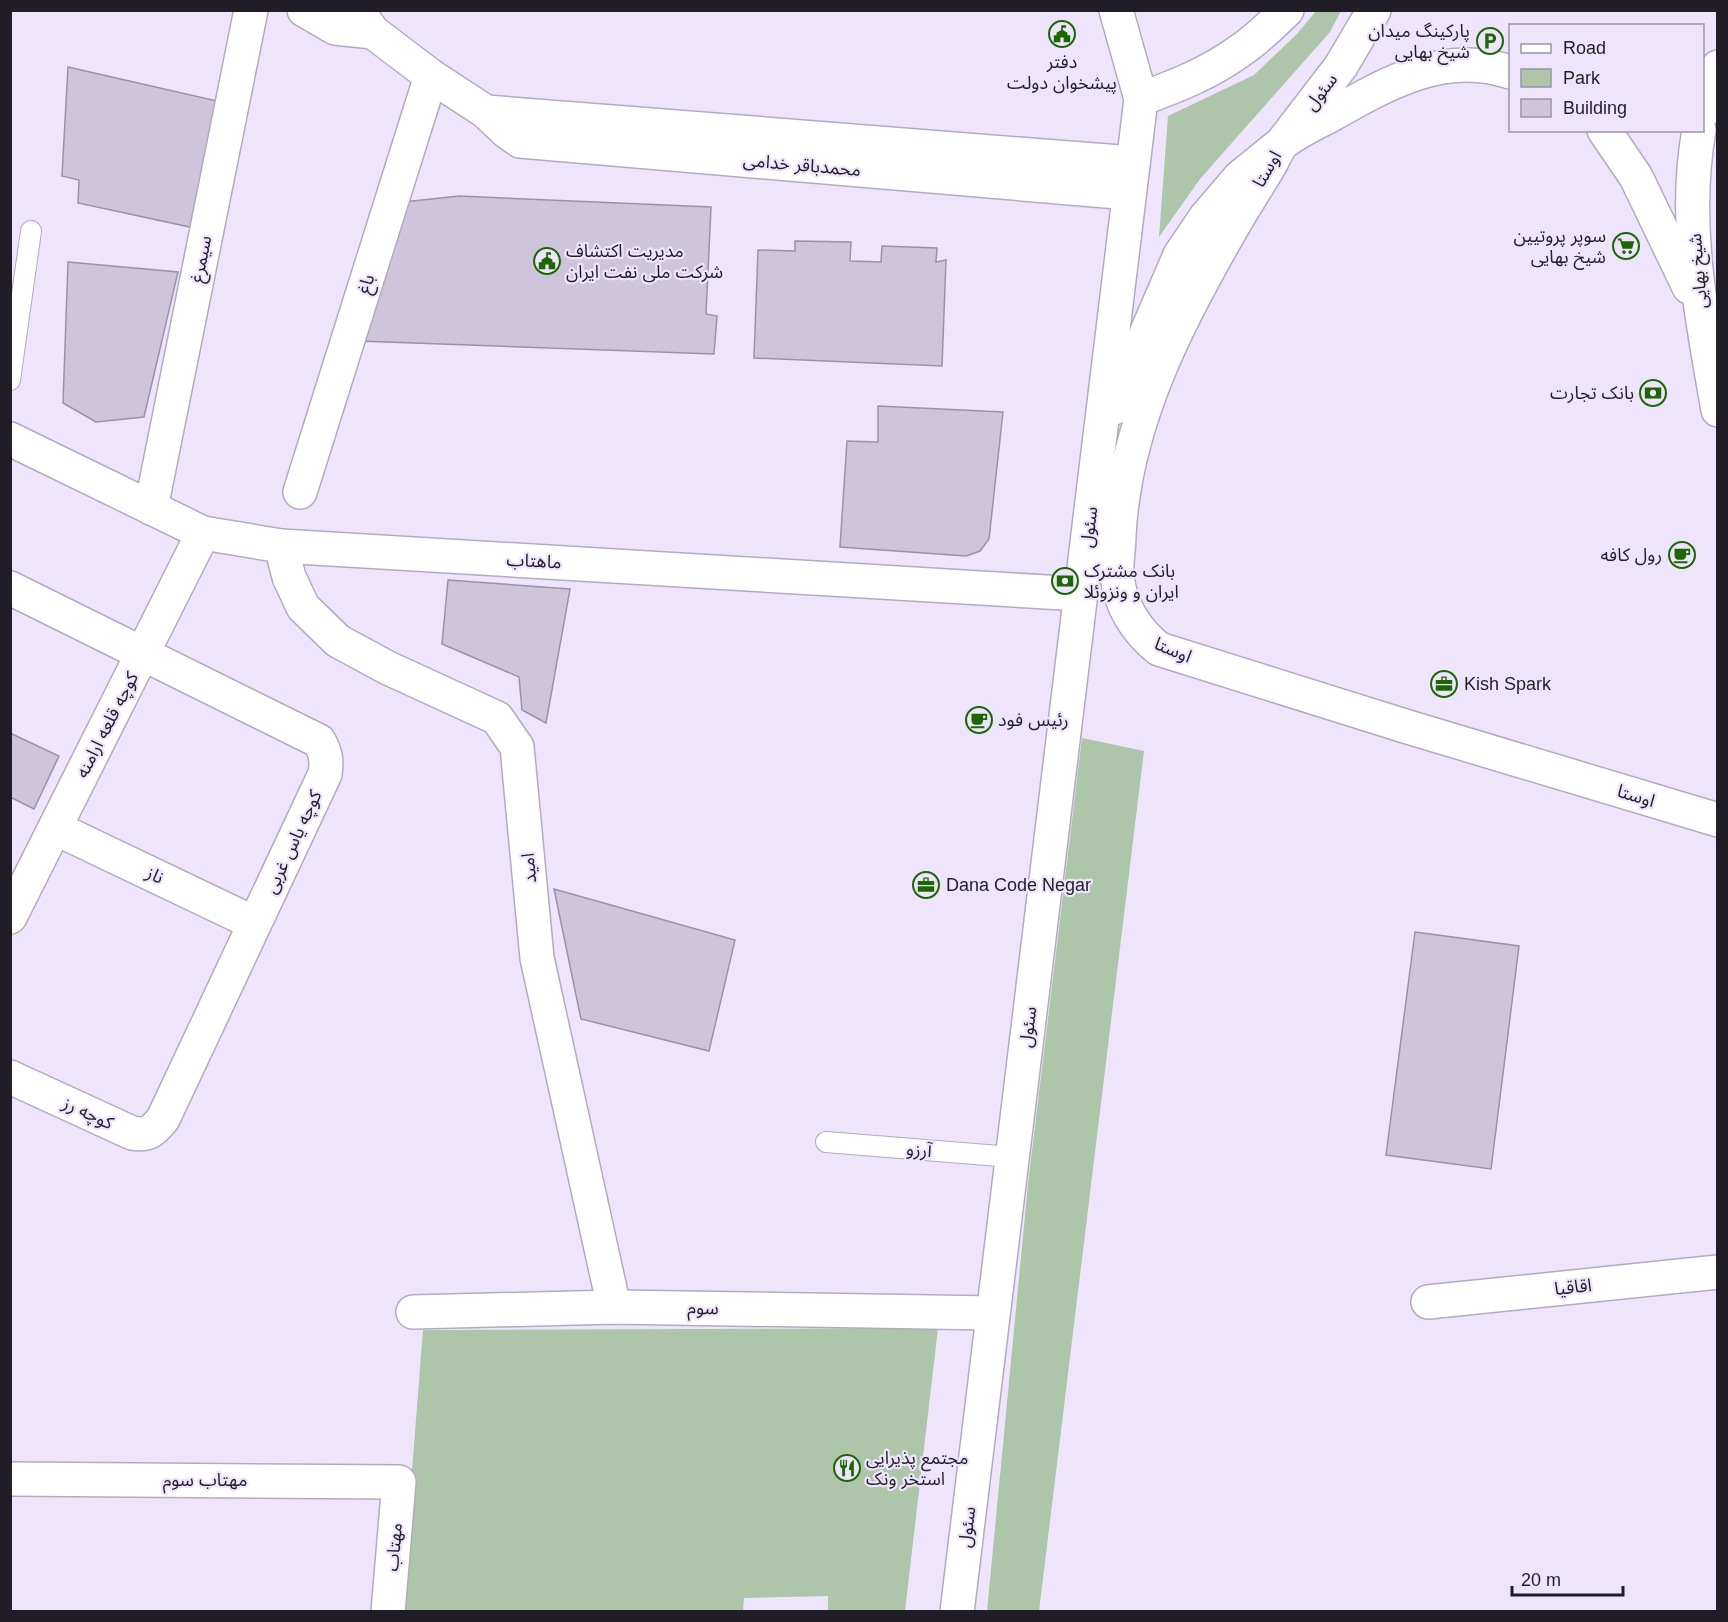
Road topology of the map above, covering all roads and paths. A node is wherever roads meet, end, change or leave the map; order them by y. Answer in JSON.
{"nodes":[{"id":1,"x":251,"y":10,"type":"edge"},
{"id":2,"x":304,"y":10,"type":"edge"},
{"id":3,"x":1116,"y":10,"type":"edge"},
{"id":4,"x":1287,"y":10,"type":"edge"},
{"id":5,"x":1374,"y":10,"type":"edge"},
{"id":6,"x":365,"y":21,"type":"edge"},
{"id":7,"x":1718,"y":67,"type":"edge"},
{"id":8,"x":1509,"y":72,"type":"edge"},
{"id":9,"x":431,"y":76,"type":"junction"},
{"id":10,"x":1141,"y":99,"type":"junction"},
{"id":11,"x":1704,"y":105,"type":"edge"},
{"id":12,"x":1605,"y":132,"type":"edge"},
{"id":13,"x":1699,"y":132,"type":"edge"},
{"id":14,"x":1282,"y":143,"type":"junction"},
{"id":15,"x":1131,"y":178,"type":"junction"},
{"id":16,"x":31,"y":231,"type":"dead end"},
{"id":17,"x":1701,"y":310,"type":"junction"},
{"id":18,"x":10,"y":380,"type":"edge"},
{"id":19,"x":1718,"y":410,"type":"edge"},
{"id":20,"x":10,"y":439,"type":"edge"},
{"id":21,"x":1099,"y":442,"type":"junction"},
{"id":22,"x":300,"y":492,"type":"dead end"},
{"id":23,"x":151,"y":508,"type":"junction"},
{"id":24,"x":203,"y":533,"type":"junction"},
{"id":25,"x":281,"y":546,"type":"junction"},
{"id":26,"x":10,"y":588,"type":"edge"},
{"id":27,"x":1080,"y":594,"type":"junction"},
{"id":28,"x":142,"y":654,"type":"junction"},
{"id":29,"x":1718,"y":820,"type":"edge"},
{"id":30,"x":55,"y":828,"type":"junction"},
{"id":31,"x":14,"y":901,"type":"edge"},
{"id":32,"x":254,"y":923,"type":"junction"},
{"id":33,"x":10,"y":1077,"type":"edge"},
{"id":34,"x":163,"y":1119,"type":"joint"},
{"id":35,"x":826,"y":1142,"type":"dead end"},
{"id":36,"x":1012,"y":1157,"type":"junction"},
{"id":37,"x":1718,"y":1272,"type":"edge"},
{"id":38,"x":1428,"y":1302,"type":"dead end"},
{"id":39,"x":614,"y":1307,"type":"junction"},
{"id":40,"x":413,"y":1312,"type":"dead end"},
{"id":41,"x":993,"y":1313,"type":"junction"},
{"id":42,"x":10,"y":1479,"type":"edge"},
{"id":43,"x":399,"y":1482,"type":"joint"},
{"id":44,"x":388,"y":1611,"type":"edge"},
{"id":45,"x":957,"y":1611,"type":"edge"}],
"edges":[{"from":1,"to":23,"type":"street","name":"سیمرغ"},
{"from":2,"to":6,"type":"street","name":"محمدباقر خدامی"},
{"from":3,"to":10,"type":"street","name":"سئول"},
{"from":4,"to":10,"type":"street"},
{"from":5,"to":14,"type":"street","name":"سئول"},
{"from":6,"to":9,"type":"street","name":"محمدباقر خدامی"},
{"from":7,"to":11,"type":"street"},
{"from":8,"to":14,"type":"street"},
{"from":9,"to":15,"type":"street","name":"محمدباقر خدامی"},
{"from":9,"to":22,"type":"street","name":"باغ"},
{"from":10,"to":15,"type":"street","name":"سئول"},
{"from":12,"to":17,"type":"street"},
{"from":13,"to":17,"type":"street","name":"شیخ بهایی"},
{"from":14,"to":21,"type":"street","name":"سئول"},
{"from":14,"to":29,"type":"street","name":"اوستا"},
{"from":15,"to":21,"type":"street","name":"سئول"},
{"from":16,"to":18,"type":"lane"},
{"from":17,"to":19,"type":"street","name":"شیخ بهایی"},
{"from":20,"to":23,"type":"street","name":"ماهتاب"},
{"from":21,"to":27,"type":"street","name":"سئول"},
{"from":23,"to":24,"type":"street","name":"ماهتاب"},
{"from":24,"to":25,"type":"street","name":"ماهتاب"},
{"from":24,"to":28,"type":"street","name":"کوچه قلعه ارامنه"},
{"from":25,"to":27,"type":"street","name":"ماهتاب"},
{"from":25,"to":39,"type":"street","name":"امید"},
{"from":26,"to":28,"type":"street","name":"کوچه یاس غربی"},
{"from":27,"to":36,"type":"street","name":"سئول"},
{"from":28,"to":30,"type":"street","name":"کوچه قلعه ارامنه"},
{"from":28,"to":32,"type":"street","name":"کوچه یاس غربی"},
{"from":30,"to":31,"type":"street","name":"کوچه قلعه ارامنه"},
{"from":30,"to":32,"type":"street","name":"ناز"},
{"from":32,"to":34,"type":"street","name":"کوچه یاس غربی"},
{"from":33,"to":34,"type":"street","name":"کوچه رز"},
{"from":35,"to":36,"type":"lane","name":"آرزو"},
{"from":36,"to":41,"type":"street","name":"سئول"},
{"from":37,"to":38,"type":"street","name":"اقاقیا"},
{"from":39,"to":40,"type":"street","name":"سوم"},
{"from":39,"to":41,"type":"street","name":"سوم"},
{"from":41,"to":45,"type":"street","name":"سئول"},
{"from":42,"to":43,"type":"street","name":"مهتاب سوم"},
{"from":43,"to":44,"type":"street","name":"مهتاب"}]}
